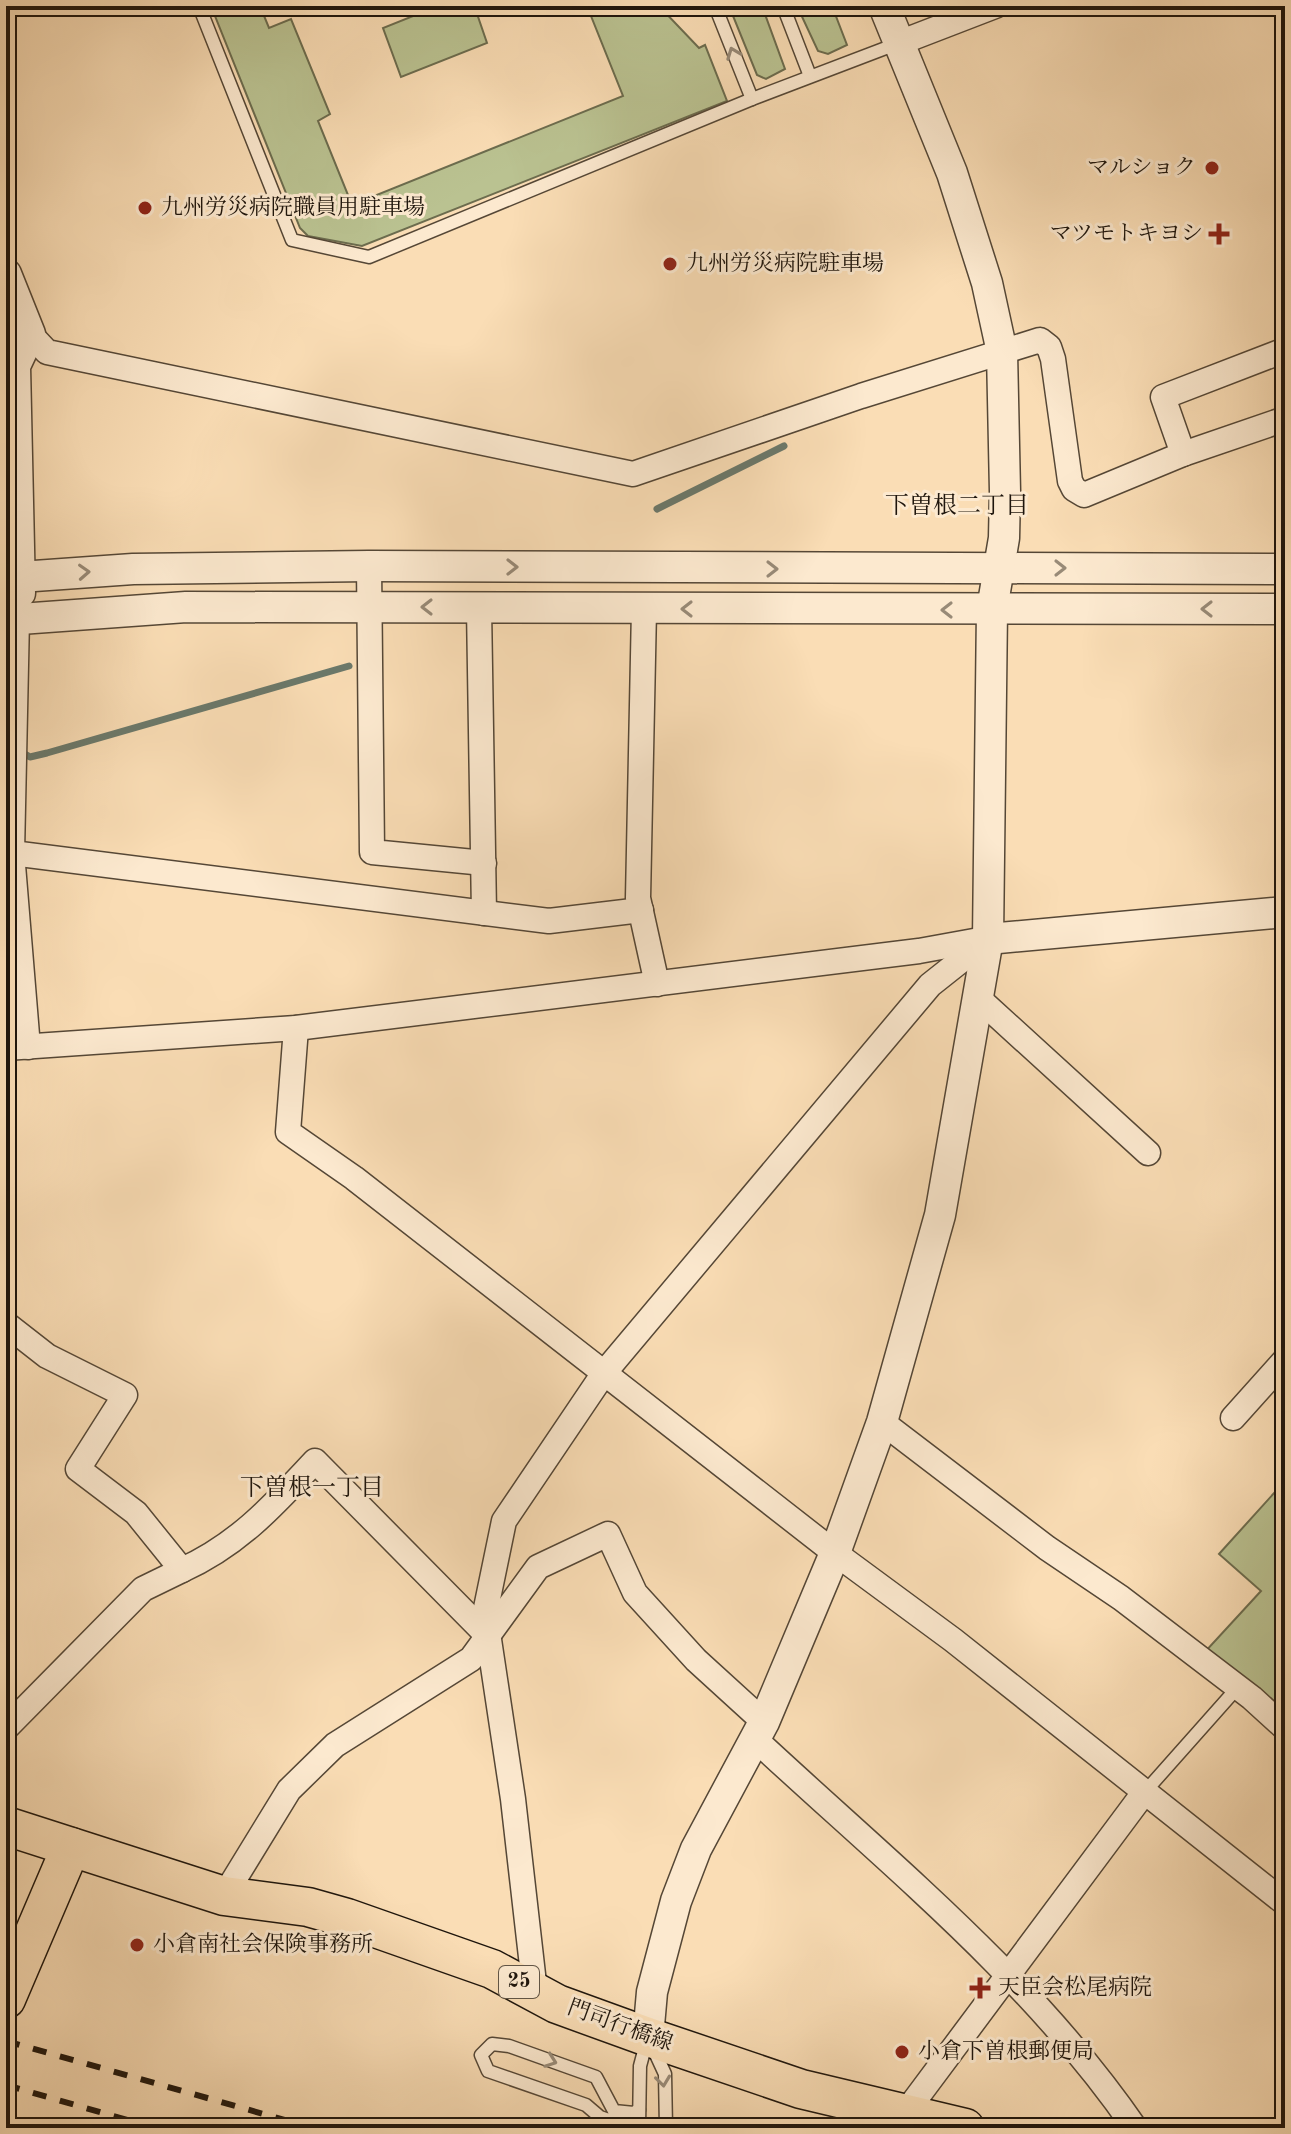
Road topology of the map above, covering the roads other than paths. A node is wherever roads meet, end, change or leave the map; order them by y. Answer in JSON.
{"nodes":[{"id":1,"x":199,"y":6,"type":"edge"},
{"id":2,"x":715,"y":6,"type":"edge"},
{"id":3,"x":783,"y":6,"type":"edge"},
{"id":4,"x":884,"y":6,"type":"edge"},
{"id":5,"x":995,"y":6,"type":"edge"},
{"id":6,"x":899,"y":43,"type":"junction"},
{"id":7,"x":810,"y":76,"type":"junction"},
{"id":8,"x":752,"y":99,"type":"junction"},
{"id":9,"x":6,"y":274,"type":"edge"},
{"id":10,"x":30,"y":334,"type":"junction"},
{"id":11,"x":1285,"y":350,"type":"edge"},
{"id":12,"x":1002,"y":352,"type":"junction"},
{"id":13,"x":1285,"y":419,"type":"edge"},
{"id":14,"x":1183,"y":454,"type":"junction"},
{"id":15,"x":369,"y":566,"type":"junction"},
{"id":16,"x":999,"y":569,"type":"junction"},
{"id":17,"x":1285,"y":569,"type":"edge"},
{"id":18,"x":14,"y":577,"type":"edge"},
{"id":19,"x":367,"y":607,"type":"junction"},
{"id":20,"x":479,"y":608,"type":"junction"},
{"id":21,"x":644,"y":609,"type":"junction"},
{"id":22,"x":992,"y":609,"type":"junction"},
{"id":23,"x":1285,"y":609,"type":"edge"},
{"id":24,"x":11,"y":619,"type":"edge"},
{"id":25,"x":12,"y":853,"type":"junction"},
{"id":26,"x":484,"y":863,"type":"junction"},
{"id":27,"x":641,"y":910,"type":"junction"},
{"id":28,"x":1285,"y":912,"type":"edge"},
{"id":29,"x":484,"y":913,"type":"junction"},
{"id":30,"x":988,"y":939,"type":"junction"},
{"id":31,"x":657,"y":984,"type":"junction"},
{"id":32,"x":977,"y":997,"type":"junction"},
{"id":33,"x":296,"y":1028,"type":"junction"},
{"id":34,"x":17,"y":1048,"type":"edge"},
{"id":35,"x":1148,"y":1153,"type":"dead end"},
{"id":36,"x":6,"y":1324,"type":"edge"},
{"id":37,"x":1285,"y":1360,"type":"edge"},
{"id":38,"x":604,"y":1373,"type":"junction"},
{"id":39,"x":1233,"y":1418,"type":"dead end"},
{"id":40,"x":882,"y":1422,"type":"junction"},
{"id":41,"x":835,"y":1553,"type":"junction"},
{"id":42,"x":182,"y":1570,"type":"junction"},
{"id":43,"x":488,"y":1636,"type":"junction"},
{"id":44,"x":1238,"y":1687,"type":"junction"},
{"id":45,"x":6,"y":1728,"type":"edge"},
{"id":46,"x":1285,"y":1728,"type":"edge"},
{"id":47,"x":760,"y":1731,"type":"junction"},
{"id":48,"x":1143,"y":1794,"type":"junction"},
{"id":49,"x":6,"y":1826,"type":"edge"},
{"id":50,"x":71,"y":1847,"type":"junction"},
{"id":51,"x":224,"y":1896,"type":"junction"},
{"id":52,"x":1285,"y":1903,"type":"edge"},
{"id":53,"x":1009,"y":1973,"type":"junction"},
{"id":54,"x":535,"y":1992,"type":"junction"},
{"id":55,"x":6,"y":1999,"type":"edge"},
{"id":56,"x":648,"y":2037,"type":"junction"},
{"id":57,"x":604,"y":2091,"type":"junction"},
{"id":58,"x":586,"y":2105,"type":"junction"},
{"id":59,"x":639,"y":2110,"type":"junction"},
{"id":60,"x":906,"y":2112,"type":"junction"},
{"id":61,"x":631,"y":2128,"type":"edge"},
{"id":62,"x":639,"y":2128,"type":"edge"},
{"id":63,"x":666,"y":2128,"type":"edge"},
{"id":64,"x":965,"y":2128,"type":"edge"},
{"id":65,"x":1135,"y":2128,"type":"edge"}],
"edges":[{"from":1,"to":8,"type":"lane"},
{"from":8,"to":2,"type":"lane","one_way":true},
{"from":3,"to":7,"type":"lane"},
{"from":4,"to":6,"type":"street"},
{"from":5,"to":6,"type":"street"},
{"from":6,"to":7,"type":"lane"},
{"from":6,"to":12,"type":"street"},
{"from":7,"to":8,"type":"lane"},
{"from":9,"to":10,"type":"street"},
{"from":10,"to":12,"type":"street"},
{"from":10,"to":18,"type":"street"},
{"from":11,"to":14,"type":"street"},
{"from":12,"to":14,"type":"street"},
{"from":12,"to":16,"type":"street"},
{"from":13,"to":14,"type":"street"},
{"from":15,"to":16,"type":"street","one_way":true},
{"from":18,"to":15,"type":"street","one_way":true},
{"from":15,"to":19,"type":"street"},
{"from":16,"to":17,"type":"street","one_way":true},
{"from":16,"to":22,"type":"street"},
{"from":18,"to":24,"type":"street"},
{"from":20,"to":19,"type":"street","one_way":true},
{"from":19,"to":24,"type":"street"},
{"from":19,"to":26,"type":"street"},
{"from":20,"to":21,"type":"street"},
{"from":20,"to":26,"type":"street"},
{"from":22,"to":21,"type":"street","one_way":true},
{"from":21,"to":27,"type":"street"},
{"from":23,"to":22,"type":"street","one_way":true},
{"from":22,"to":30,"type":"street"},
{"from":24,"to":25,"type":"street"},
{"from":25,"to":29,"type":"street"},
{"from":25,"to":34,"type":"street"},
{"from":26,"to":29,"type":"street"},
{"from":27,"to":29,"type":"street"},
{"from":27,"to":31,"type":"street"},
{"from":28,"to":30,"type":"street"},
{"from":30,"to":31,"type":"street"},
{"from":30,"to":32,"type":"street"},
{"from":30,"to":38,"type":"street"},
{"from":31,"to":33,"type":"street"},
{"from":32,"to":35,"type":"street"},
{"from":32,"to":40,"type":"street"},
{"from":33,"to":34,"type":"street"},
{"from":33,"to":38,"type":"street"},
{"from":36,"to":42,"type":"street"},
{"from":37,"to":39,"type":"street"},
{"from":38,"to":41,"type":"street"},
{"from":38,"to":43,"type":"street"},
{"from":40,"to":41,"type":"street"},
{"from":40,"to":44,"type":"street"},
{"from":41,"to":47,"type":"street"},
{"from":41,"to":48,"type":"street"},
{"from":42,"to":43,"type":"street"},
{"from":42,"to":45,"type":"street"},
{"from":43,"to":47,"type":"street"},
{"from":43,"to":51,"type":"street"},
{"from":43,"to":54,"type":"street"},
{"from":44,"to":46,"type":"street"},
{"from":44,"to":48,"type":"lane"},
{"from":47,"to":53,"type":"street"},
{"from":47,"to":56,"type":"street"},
{"from":48,"to":52,"type":"street"},
{"from":48,"to":53,"type":"street"},
{"from":49,"to":50,"type":"main road","name":"門司行橋線","number":"25"},
{"from":50,"to":51,"type":"main road","name":"門司行橋線","number":"25"},
{"from":50,"to":55,"type":"main road"},
{"from":51,"to":54,"type":"main road","name":"門司行橋線","number":"25"},
{"from":53,"to":60,"type":"street"},
{"from":53,"to":65,"type":"street"},
{"from":54,"to":56,"type":"main road","name":"門司行橋線","number":"25"},
{"from":56,"to":59,"type":"lane"},
{"from":56,"to":60,"type":"main road","name":"門司行橋線","number":"25"},
{"from":56,"to":63,"type":"lane","one_way":true},
{"from":57,"to":58,"type":"lane"},
{"from":58,"to":57,"type":"lane","one_way":true},
{"from":57,"to":59,"type":"lane"},
{"from":58,"to":61,"type":"lane"},
{"from":59,"to":62,"type":"lane"},
{"from":60,"to":64,"type":"main road","name":"門司行橋線","number":"25"}]}
